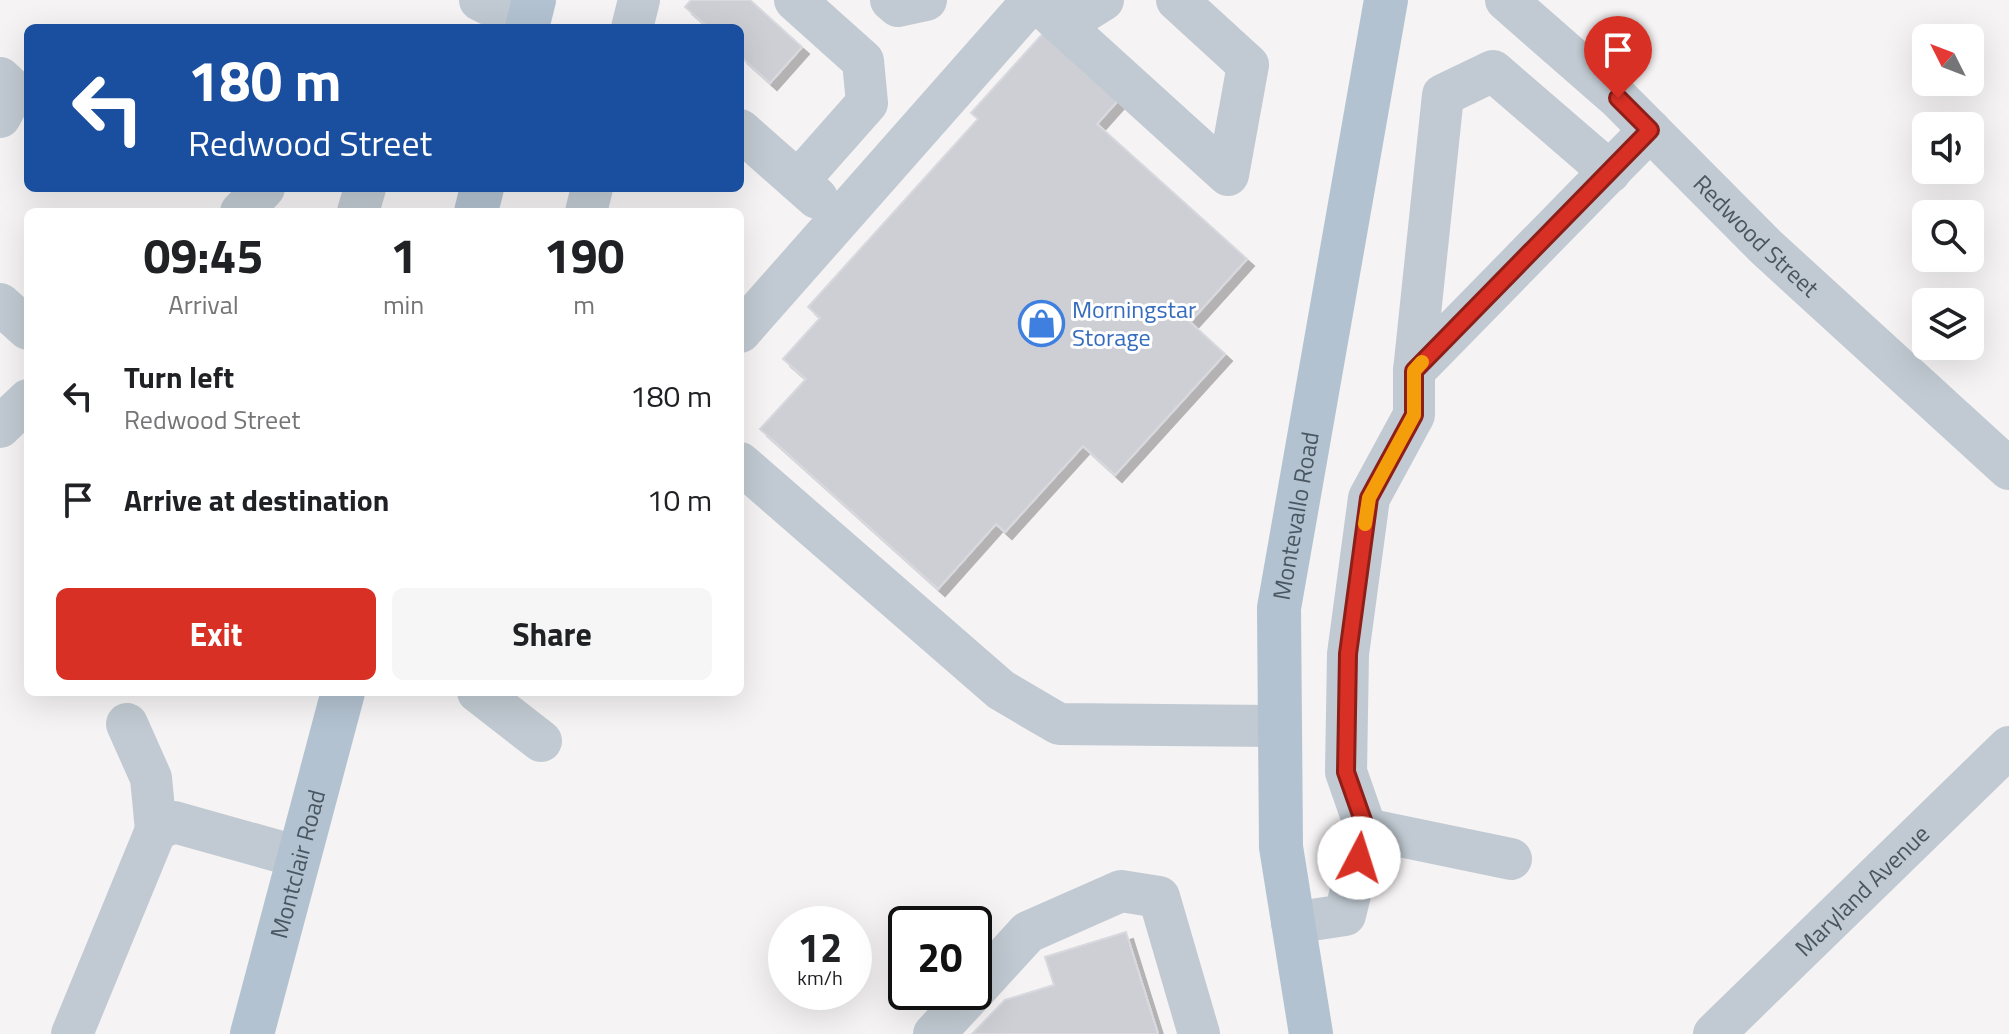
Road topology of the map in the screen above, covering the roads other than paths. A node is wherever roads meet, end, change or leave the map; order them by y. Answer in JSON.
{"nodes":[{"id":1,"x":480,"y":0,"type":"edge"},
{"id":2,"x":639,"y":0,"type":"edge"},
{"id":3,"x":795,"y":0,"type":"edge"},
{"id":4,"x":1103,"y":0,"type":"edge"},
{"id":5,"x":1177,"y":0,"type":"edge"},
{"id":6,"x":1386,"y":0,"type":"edge"},
{"id":7,"x":1506,"y":0,"type":"edge"},
{"id":8,"x":1044,"y":8,"type":"edge"},
{"id":9,"x":530,"y":17,"type":"edge"},
{"id":10,"x":633,"y":24,"type":"edge"},
{"id":11,"x":0,"y":78,"type":"edge"},
{"id":12,"x":0,"y":117,"type":"edge"},
{"id":13,"x":1650,"y":130,"type":"junction"},
{"id":14,"x":744,"y":134,"type":"edge"},
{"id":15,"x":1610,"y":172,"type":"junction"},
{"id":16,"x":798,"y":181,"type":"junction"},
{"id":17,"x":260,"y":192,"type":"edge"},
{"id":18,"x":245,"y":208,"type":"edge"},
{"id":19,"x":841,"y":218,"type":"junction"},
{"id":20,"x":0,"y":304,"type":"edge"},
{"id":21,"x":24,"y":325,"type":"edge"},
{"id":22,"x":744,"y":327,"type":"edge"},
{"id":23,"x":1414,"y":371,"type":"junction"},
{"id":24,"x":24,"y":404,"type":"edge"},
{"id":25,"x":0,"y":427,"type":"edge"},
{"id":26,"x":744,"y":466,"type":"edge"},
{"id":27,"x":2009,"y":469,"type":"edge"},
{"id":28,"x":342,"y":696,"type":"edge"},
{"id":29,"x":483,"y":696,"type":"edge"},
{"id":30,"x":127,"y":724,"type":"dead end"},
{"id":31,"x":1280,"y":726,"type":"junction"},
{"id":32,"x":541,"y":741,"type":"dead end"},
{"id":33,"x":2009,"y":747,"type":"edge"},
{"id":34,"x":1366,"y":829,"type":"junction"},
{"id":35,"x":156,"y":830,"type":"junction"},
{"id":36,"x":299,"y":857,"type":"junction"},
{"id":37,"x":1511,"y":859,"type":"dead end"},
{"id":38,"x":1292,"y":923,"type":"junction"},
{"id":39,"x":992,"y":971,"type":"edge"},
{"id":40,"x":956,"y":1010,"type":"edge"},
{"id":41,"x":72,"y":1034,"type":"edge"},
{"id":42,"x":252,"y":1034,"type":"edge"},
{"id":43,"x":934,"y":1034,"type":"edge"},
{"id":44,"x":1199,"y":1034,"type":"edge"},
{"id":45,"x":1311,"y":1034,"type":"edge"},
{"id":46,"x":1714,"y":1034,"type":"edge"}],
"edges":[{"from":1,"to":9,"type":"street"},
{"from":2,"to":10,"type":"street"},
{"from":3,"to":16,"type":"street"},
{"from":4,"to":8,"type":"street"},
{"from":5,"to":8,"type":"street"},
{"from":6,"to":31,"type":"main road","name":"Montevallo Road"},
{"from":7,"to":13,"type":"street","name":"Redwood Street"},
{"from":8,"to":19,"type":"street"},
{"from":11,"to":12,"type":"street"},
{"from":13,"to":15,"type":"street"},
{"from":13,"to":27,"type":"street","name":"Redwood Street"},
{"from":14,"to":16,"type":"street"},
{"from":15,"to":23,"type":"street"},
{"from":15,"to":23,"type":"street"},
{"from":16,"to":19,"type":"street"},
{"from":17,"to":18,"type":"street"},
{"from":19,"to":22,"type":"street"},
{"from":20,"to":21,"type":"street"},
{"from":23,"to":34,"type":"street"},
{"from":24,"to":25,"type":"street"},
{"from":26,"to":31,"type":"street"},
{"from":28,"to":36,"type":"main road","name":"Montclair Road"},
{"from":29,"to":32,"type":"street"},
{"from":30,"to":35,"type":"street"},
{"from":31,"to":38,"type":"main road","name":"Montevallo Road"},
{"from":33,"to":46,"type":"street","name":"Maryland Avenue"},
{"from":34,"to":37,"type":"street"},
{"from":34,"to":38,"type":"street"},
{"from":35,"to":36,"type":"street"},
{"from":35,"to":41,"type":"street"},
{"from":36,"to":42,"type":"main road","name":"Montclair Road"},
{"from":38,"to":45,"type":"main road","name":"Montevallo Road"},
{"from":39,"to":44,"type":"street"},
{"from":40,"to":43,"type":"street"}]}
